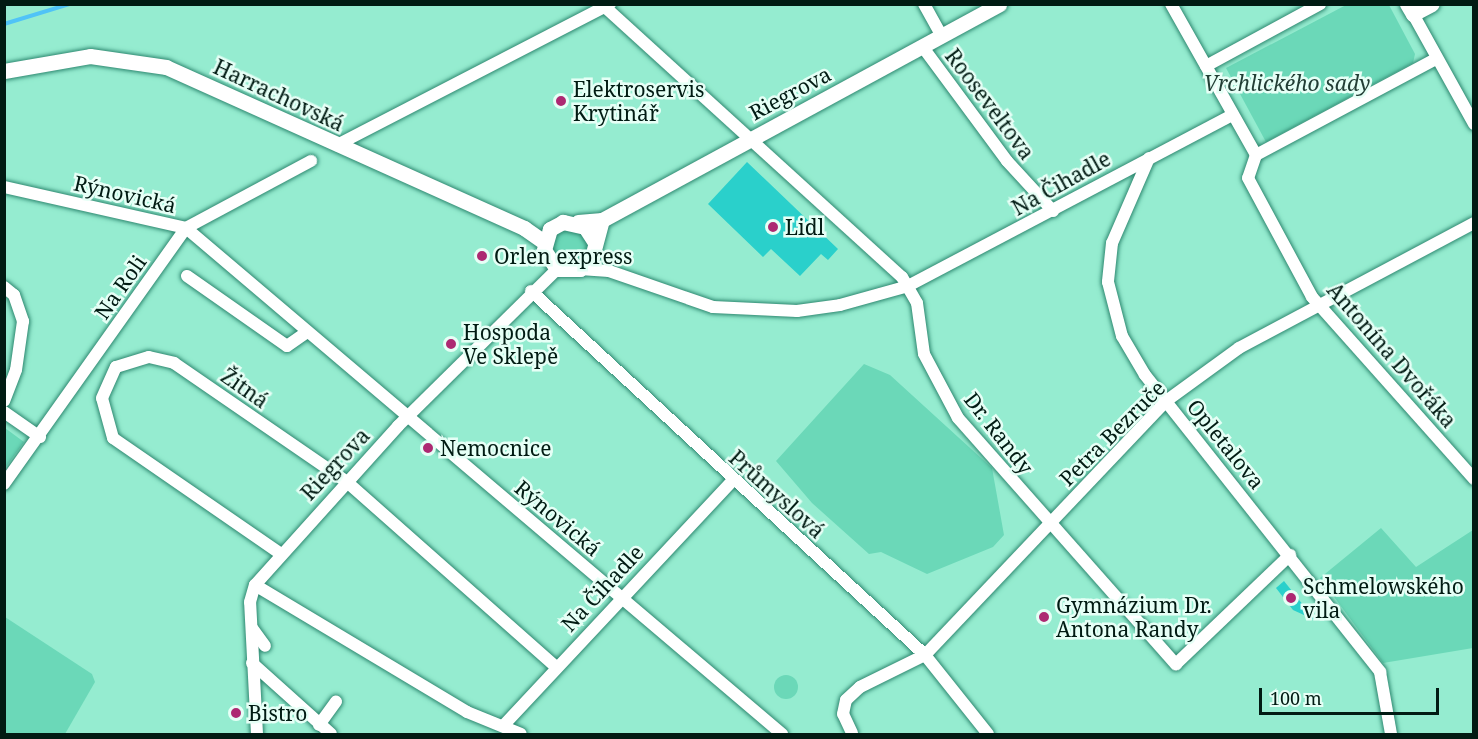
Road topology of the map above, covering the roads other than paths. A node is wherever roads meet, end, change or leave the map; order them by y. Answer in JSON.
{"nodes":[{"id":1,"x":924,"y":4,"type":"edge"},
{"id":2,"x":999,"y":4,"type":"edge"},
{"id":3,"x":1171,"y":4,"type":"edge"},
{"id":4,"x":1320,"y":4,"type":"edge"},
{"id":5,"x":1432,"y":4,"type":"edge"},
{"id":6,"x":607,"y":6,"type":"edge"},
{"id":7,"x":1410,"y":9,"type":"edge"},
{"id":8,"x":941,"y":35,"type":"junction"},
{"id":9,"x":922,"y":46,"type":"junction"},
{"id":10,"x":1436,"y":59,"type":"junction"},
{"id":11,"x":1206,"y":66,"type":"junction"},
{"id":12,"x":4,"y":71,"type":"edge"},
{"id":13,"x":1233,"y":115,"type":"junction"},
{"id":14,"x":1473,"y":124,"type":"edge"},
{"id":15,"x":752,"y":137,"type":"junction"},
{"id":16,"x":337,"y":145,"type":"junction"},
{"id":17,"x":1256,"y":155,"type":"junction"},
{"id":18,"x":1149,"y":158,"type":"junction"},
{"id":19,"x":311,"y":161,"type":"dead end"},
{"id":20,"x":4,"y":187,"type":"edge"},
{"id":21,"x":1053,"y":211,"type":"junction"},
{"id":22,"x":602,"y":220,"type":"junction"},
{"id":23,"x":578,"y":222,"type":"junction"},
{"id":24,"x":1473,"y":223,"type":"edge"},
{"id":25,"x":186,"y":228,"type":"junction"},
{"id":26,"x":546,"y":243,"type":"junction"},
{"id":27,"x":594,"y":245,"type":"junction"},
{"id":28,"x":557,"y":269,"type":"junction"},
{"id":29,"x":580,"y":269,"type":"junction"},
{"id":30,"x":609,"y":271,"type":"junction"},
{"id":31,"x":187,"y":276,"type":"dead end"},
{"id":32,"x":541,"y":279,"type":"junction"},
{"id":33,"x":908,"y":286,"type":"junction"},
{"id":34,"x":4,"y":287,"type":"edge"},
{"id":35,"x":531,"y":291,"type":"junction"},
{"id":36,"x":1323,"y":304,"type":"junction"},
{"id":37,"x":307,"y":332,"type":"junction"},
{"id":38,"x":4,"y":401,"type":"edge"},
{"id":39,"x":1166,"y":401,"type":"junction"},
{"id":40,"x":4,"y":412,"type":"edge"},
{"id":41,"x":409,"y":418,"type":"junction"},
{"id":42,"x":40,"y":437,"type":"junction"},
{"id":43,"x":1473,"y":479,"type":"edge"},
{"id":44,"x":733,"y":480,"type":"junction"},
{"id":45,"x":347,"y":482,"type":"junction"},
{"id":46,"x":4,"y":484,"type":"edge"},
{"id":47,"x":1049,"y":525,"type":"junction"},
{"id":48,"x":281,"y":554,"type":"junction"},
{"id":49,"x":1290,"y":555,"type":"junction"},
{"id":50,"x":255,"y":585,"type":"junction"},
{"id":51,"x":621,"y":597,"type":"junction"},
{"id":52,"x":251,"y":627,"type":"junction"},
{"id":53,"x":265,"y":646,"type":"dead end"},
{"id":54,"x":925,"y":655,"type":"junction"},
{"id":55,"x":252,"y":663,"type":"junction"},
{"id":56,"x":555,"y":666,"type":"junction"},
{"id":57,"x":336,"y":702,"type":"dead end"},
{"id":58,"x":503,"y":726,"type":"junction"},
{"id":59,"x":325,"y":731,"type":"edge"},
{"id":60,"x":852,"y":733,"type":"edge"},
{"id":61,"x":257,"y":735,"type":"edge"},
{"id":62,"x":521,"y":735,"type":"edge"},
{"id":63,"x":782,"y":735,"type":"edge"},
{"id":64,"x":988,"y":735,"type":"edge"},
{"id":65,"x":1391,"y":735,"type":"edge"}],
"edges":[{"from":1,"to":8,"type":"street","name":"Rooseveltova"},
{"from":2,"to":8,"type":"street","name":"Riegrova"},
{"from":3,"to":11,"type":"street"},
{"from":4,"to":11,"type":"street"},
{"from":5,"to":7,"type":"street"},
{"from":6,"to":15,"type":"street","name":"Dr. Randy"},
{"from":6,"to":16,"type":"street"},
{"from":7,"to":10,"type":"street"},
{"from":8,"to":9,"type":"street","name":"Riegrova"},
{"from":9,"to":15,"type":"street","name":"Riegrova"},
{"from":9,"to":21,"type":"street","name":"Rooseveltova"},
{"from":10,"to":14,"type":"street"},
{"from":10,"to":17,"type":"street"},
{"from":11,"to":13,"type":"street"},
{"from":12,"to":16,"type":"street","name":"Harrachovská"},
{"from":13,"to":17,"type":"street"},
{"from":13,"to":18,"type":"street","name":"Na Čihadle"},
{"from":15,"to":22,"type":"street","name":"Riegrova"},
{"from":15,"to":33,"type":"street","name":"Dr. Randy"},
{"from":16,"to":26,"type":"street","name":"Harrachovská"},
{"from":17,"to":36,"type":"street","name":"Antonína Dvořáka"},
{"from":18,"to":21,"type":"street","name":"Na Čihadle"},
{"from":18,"to":39,"type":"street","name":"Opletalova"},
{"from":19,"to":25,"type":"street","name":"Na Roli"},
{"from":20,"to":25,"type":"street","name":"Rýnovická"},
{"from":21,"to":33,"type":"street","name":"Na Čihadle"},
{"from":22,"to":23,"type":"street","name":"Riegrova"},
{"from":22,"to":27,"type":"street"},
{"from":23,"to":26,"type":"street","name":"Riegrova"},
{"from":23,"to":27,"type":"street"},
{"from":24,"to":36,"type":"street","name":"Petra Bezruče"},
{"from":25,"to":37,"type":"street","name":"Rýnovická"},
{"from":25,"to":42,"type":"street","name":"Na Roli"},
{"from":26,"to":28,"type":"street"},
{"from":26,"to":32,"type":"street","name":"Riegrova"},
{"from":27,"to":29,"type":"street"},
{"from":27,"to":30,"type":"street"},
{"from":28,"to":29,"type":"street"},
{"from":28,"to":32,"type":"street","name":"Riegrova"},
{"from":29,"to":30,"type":"street"},
{"from":30,"to":33,"type":"street"},
{"from":31,"to":37,"type":"street"},
{"from":32,"to":35,"type":"street","name":"Riegrova"},
{"from":33,"to":47,"type":"street","name":"Dr. Randy"},
{"from":34,"to":38,"type":"street"},
{"from":35,"to":41,"type":"street","name":"Riegrova"},
{"from":35,"to":44,"type":"street","name":"Průmyslová"},
{"from":36,"to":39,"type":"street","name":"Petra Bezruče"},
{"from":36,"to":43,"type":"street","name":"Antonína Dvořáka"},
{"from":37,"to":41,"type":"street","name":"Rýnovická"},
{"from":39,"to":47,"type":"street","name":"Petra Bezruče"},
{"from":39,"to":49,"type":"street","name":"Opletalova"},
{"from":40,"to":42,"type":"street"},
{"from":41,"to":45,"type":"street","name":"Riegrova"},
{"from":41,"to":51,"type":"street","name":"Rýnovická"},
{"from":42,"to":46,"type":"street","name":"Na Roli"},
{"from":44,"to":51,"type":"street","name":"Na Čihadle"},
{"from":44,"to":54,"type":"street","name":"Průmyslová"},
{"from":45,"to":48,"type":"street","name":"Riegrova"},
{"from":45,"to":48,"type":"street","name":"Žitná"},
{"from":45,"to":56,"type":"street","name":"Žitná"},
{"from":47,"to":49,"type":"street","name":"Dr. Randy"},
{"from":47,"to":54,"type":"street","name":"Petra Bezruče"},
{"from":48,"to":50,"type":"street","name":"Riegrova"},
{"from":49,"to":65,"type":"street","name":"Opletalova"},
{"from":50,"to":52,"type":"street"},
{"from":50,"to":58,"type":"street"},
{"from":51,"to":56,"type":"street","name":"Na Čihadle"},
{"from":51,"to":63,"type":"street","name":"Rýnovická"},
{"from":52,"to":53,"type":"street"},
{"from":52,"to":55,"type":"street"},
{"from":54,"to":60,"type":"street","name":"Petra Bezruče"},
{"from":54,"to":64,"type":"street","name":"Průmyslová"},
{"from":55,"to":59,"type":"street"},
{"from":55,"to":61,"type":"street"},
{"from":56,"to":58,"type":"street","name":"Na Čihadle"},
{"from":57,"to":59,"type":"street"},
{"from":58,"to":62,"type":"street"}]}
